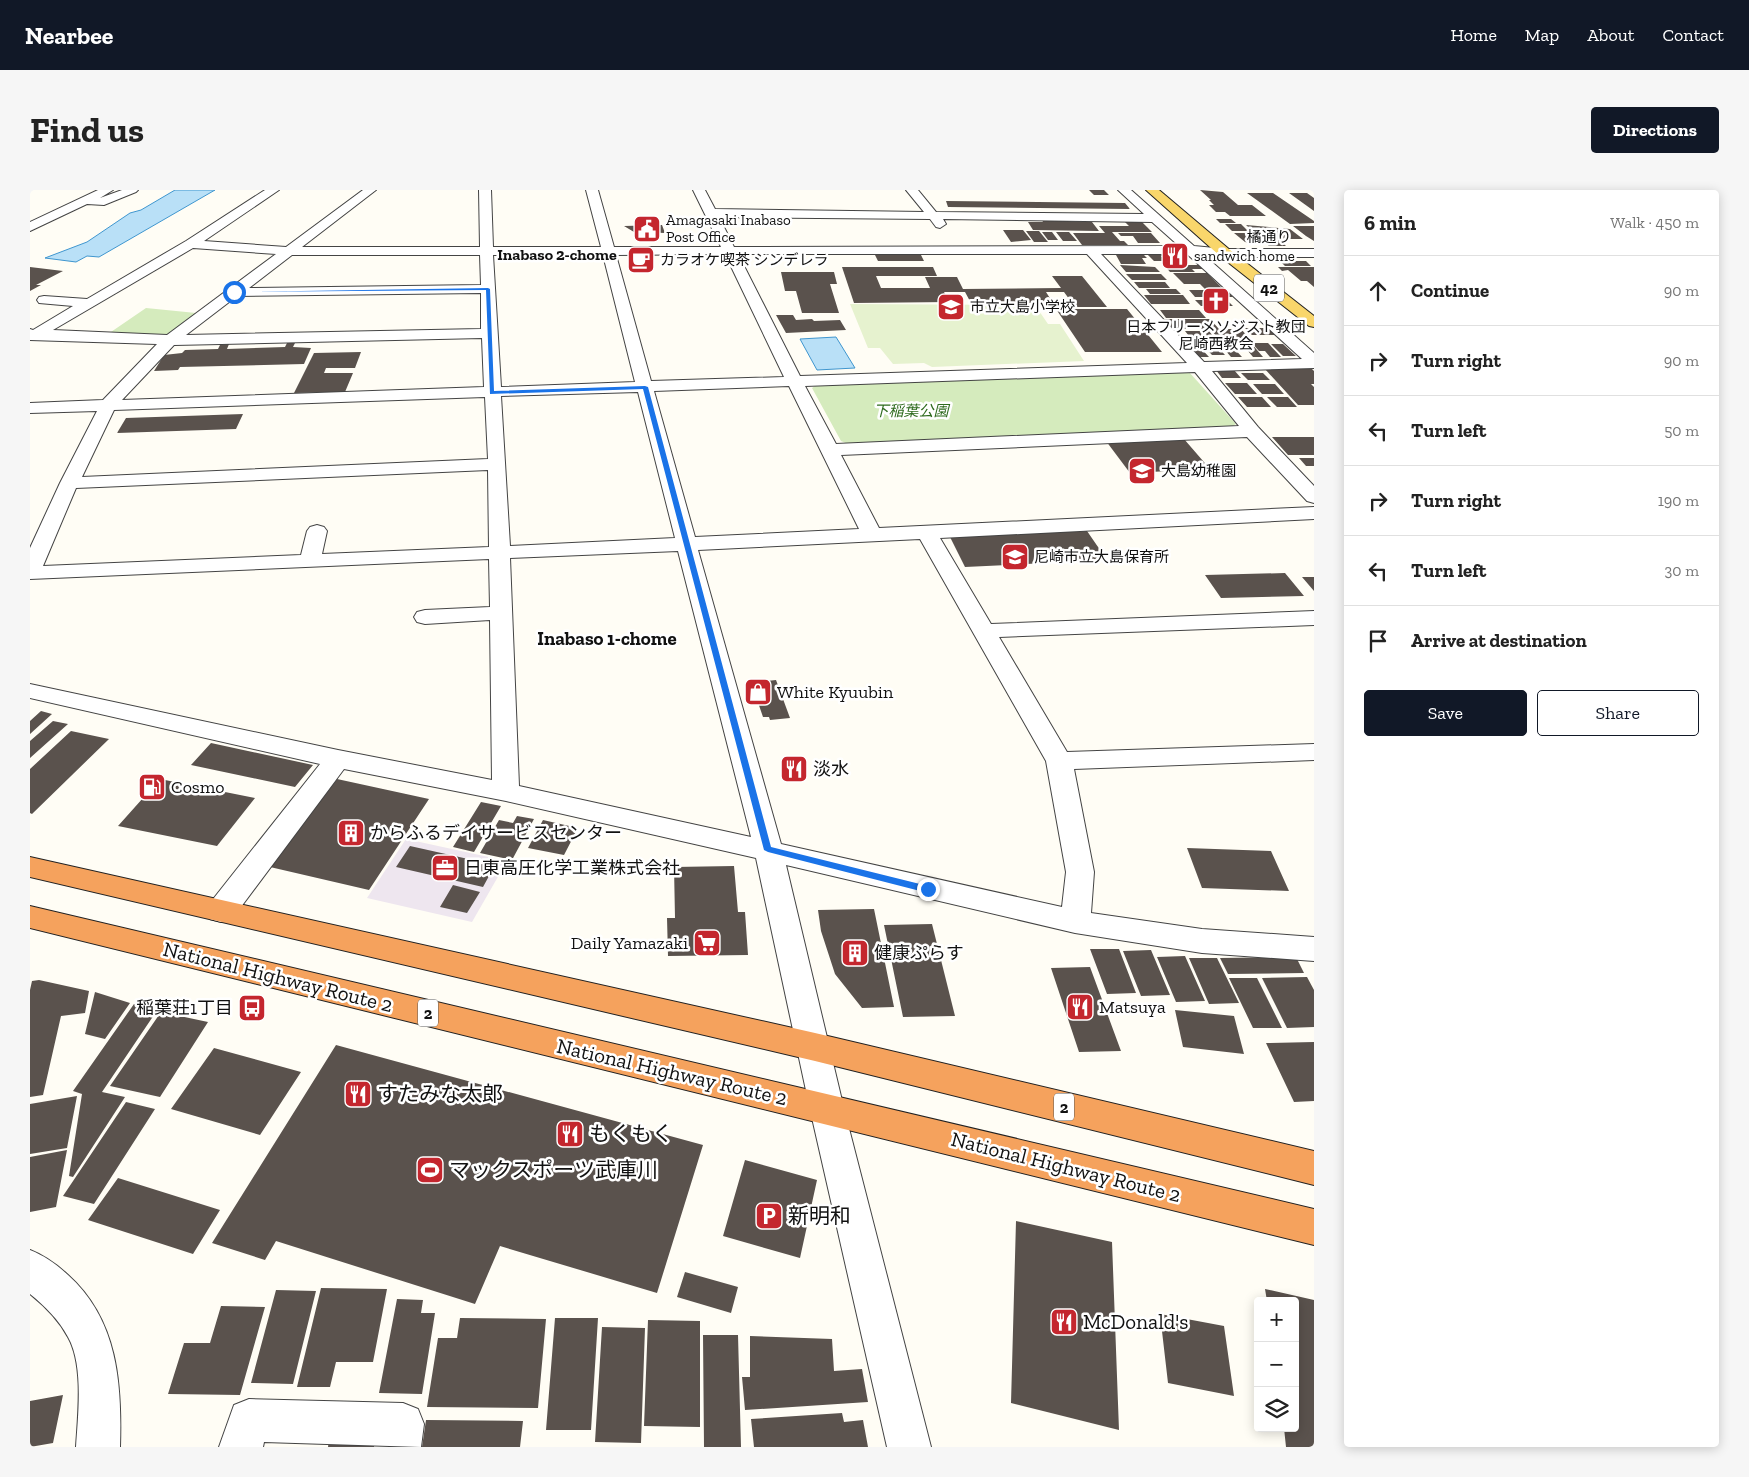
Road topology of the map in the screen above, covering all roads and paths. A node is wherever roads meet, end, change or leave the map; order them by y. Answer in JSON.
{"nodes":[{"id":1,"x":107,"y":190,"type":"edge"},
{"id":2,"x":132,"y":190,"type":"edge"},
{"id":3,"x":273,"y":190,"type":"edge"},
{"id":4,"x":370,"y":190,"type":"edge"},
{"id":5,"x":486,"y":190,"type":"edge"},
{"id":6,"x":592,"y":190,"type":"edge"},
{"id":7,"x":699,"y":190,"type":"edge"},
{"id":8,"x":912,"y":190,"type":"edge"},
{"id":9,"x":1124,"y":190,"type":"edge"},
{"id":10,"x":1152,"y":190,"type":"edge"},
{"id":11,"x":83,"y":202,"type":"junction"},
{"id":12,"x":710,"y":213,"type":"junction"},
{"id":13,"x":933,"y":215,"type":"junction"},
{"id":14,"x":1155,"y":218,"type":"junction"},
{"id":15,"x":30,"y":227,"type":"edge"},
{"id":16,"x":191,"y":244,"type":"junction"},
{"id":17,"x":960,"y":250,"type":"junction"},
{"id":18,"x":1090,"y":250,"type":"junction"},
{"id":19,"x":1191,"y":250,"type":"junction"},
{"id":20,"x":289,"y":251,"type":"junction"},
{"id":21,"x":488,"y":251,"type":"junction"},
{"id":22,"x":609,"y":251,"type":"junction"},
{"id":23,"x":731,"y":251,"type":"junction"},
{"id":24,"x":1225,"y":253,"type":"junction"},
{"id":25,"x":1314,"y":253,"type":"edge"},
{"id":26,"x":488,"y":289,"type":"junction"},
{"id":27,"x":234,"y":292,"type":"junction"},
{"id":28,"x":44,"y":300,"type":"dead end"},
{"id":29,"x":87,"y":303,"type":"junction"},
{"id":30,"x":1314,"y":324,"type":"edge"},
{"id":31,"x":489,"y":333,"type":"junction"},
{"id":32,"x":32,"y":335,"type":"edge"},
{"id":33,"x":170,"y":340,"type":"junction"},
{"id":34,"x":1314,"y":362,"type":"edge"},
{"id":35,"x":1199,"y":366,"type":"junction"},
{"id":36,"x":795,"y":382,"type":"junction"},
{"id":37,"x":645,"y":387,"type":"junction"},
{"id":38,"x":492,"y":393,"type":"junction"},
{"id":39,"x":108,"y":405,"type":"junction"},
{"id":40,"x":30,"y":408,"type":"edge"},
{"id":41,"x":1252,"y":431,"type":"junction"},
{"id":42,"x":830,"y":450,"type":"junction"},
{"id":43,"x":497,"y":464,"type":"junction"},
{"id":44,"x":69,"y":483,"type":"junction"},
{"id":45,"x":1314,"y":496,"type":"edge"},
{"id":46,"x":1314,"y":513,"type":"edge"},
{"id":47,"x":317,"y":531,"type":"dead end"},
{"id":48,"x":927,"y":533,"type":"junction"},
{"id":49,"x":872,"y":535,"type":"junction"},
{"id":50,"x":687,"y":544,"type":"junction"},
{"id":51,"x":499,"y":552,"type":"junction"},
{"id":52,"x":310,"y":560,"type":"junction"},
{"id":53,"x":31,"y":568,"type":"edge"},
{"id":54,"x":500,"y":613,"type":"junction"},
{"id":55,"x":425,"y":617,"type":"dead end"},
{"id":56,"x":1314,"y":618,"type":"edge"},
{"id":57,"x":984,"y":631,"type":"junction"},
{"id":58,"x":30,"y":691,"type":"edge"},
{"id":59,"x":1314,"y":752,"type":"edge"},
{"id":60,"x":338,"y":759,"type":"junction"},
{"id":61,"x":1059,"y":761,"type":"junction"},
{"id":62,"x":506,"y":792,"type":"junction"},
{"id":63,"x":768,"y":850,"type":"junction"},
{"id":64,"x":30,"y":867,"type":"edge"},
{"id":65,"x":221,"y":911,"type":"junction"},
{"id":66,"x":30,"y":917,"type":"edge"},
{"id":67,"x":1075,"y":922,"type":"junction"},
{"id":68,"x":1313,"y":950,"type":"edge"},
{"id":69,"x":814,"y":1047,"type":"junction"},
{"id":70,"x":827,"y":1109,"type":"junction"},
{"id":71,"x":1314,"y":1168,"type":"edge"},
{"id":72,"x":1314,"y":1227,"type":"edge"},
{"id":73,"x":30,"y":1269,"type":"edge"},
{"id":74,"x":98,"y":1447,"type":"edge"},
{"id":75,"x":241,"y":1447,"type":"edge"},
{"id":76,"x":399,"y":1447,"type":"edge"},
{"id":77,"x":909,"y":1447,"type":"edge"}],
"edges":[{"from":1,"to":11,"type":"street"},
{"from":2,"to":11,"type":"street"},
{"from":3,"to":16,"type":"street"},
{"from":4,"to":20,"type":"street"},
{"from":5,"to":21,"type":"street"},
{"from":6,"to":22,"type":"street"},
{"from":7,"to":12,"type":"street"},
{"from":8,"to":13,"type":"street"},
{"from":9,"to":14,"type":"street"},
{"from":10,"to":24,"type":"main road","number":"42"},
{"from":11,"to":15,"type":"street"},
{"from":12,"to":13,"type":"street"},
{"from":12,"to":23,"type":"street"},
{"from":13,"to":14,"type":"street"},
{"from":13,"to":17,"type":"street"},
{"from":14,"to":19,"type":"street"},
{"from":16,"to":20,"type":"street","name":"橘通り"},
{"from":16,"to":29,"type":"street"},
{"from":17,"to":18,"type":"street","name":"橘通り"},
{"from":17,"to":23,"type":"street","name":"橘通り"},
{"from":18,"to":19,"type":"street","name":"橘通り"},
{"from":18,"to":35,"type":"street"},
{"from":19,"to":24,"type":"street","name":"橘通り"},
{"from":19,"to":34,"type":"street"},
{"from":20,"to":21,"type":"street","name":"橘通り"},
{"from":20,"to":27,"type":"street"},
{"from":21,"to":22,"type":"street","name":"橘通り"},
{"from":21,"to":26,"type":"street"},
{"from":22,"to":23,"type":"street","name":"橘通り"},
{"from":22,"to":37,"type":"street"},
{"from":23,"to":36,"type":"street"},
{"from":24,"to":25,"type":"street","name":"橘通り"},
{"from":24,"to":30,"type":"main road","number":"42"},
{"from":26,"to":27,"type":"street"},
{"from":26,"to":31,"type":"street"},
{"from":27,"to":33,"type":"street"},
{"from":28,"to":29,"type":"street"},
{"from":29,"to":32,"type":"street"},
{"from":31,"to":33,"type":"street"},
{"from":31,"to":38,"type":"street"},
{"from":32,"to":33,"type":"street"},
{"from":33,"to":39,"type":"street"},
{"from":34,"to":35,"type":"street"},
{"from":35,"to":36,"type":"street"},
{"from":35,"to":41,"type":"street"},
{"from":36,"to":37,"type":"street"},
{"from":36,"to":42,"type":"street"},
{"from":37,"to":38,"type":"street"},
{"from":37,"to":50,"type":"street"},
{"from":38,"to":39,"type":"street"},
{"from":38,"to":43,"type":"street"},
{"from":39,"to":40,"type":"street"},
{"from":39,"to":44,"type":"street"},
{"from":41,"to":42,"type":"street"},
{"from":41,"to":45,"type":"street"},
{"from":42,"to":49,"type":"street"},
{"from":43,"to":44,"type":"street"},
{"from":43,"to":51,"type":"street"},
{"from":44,"to":53,"type":"street"},
{"from":46,"to":48,"type":"street"},
{"from":47,"to":52,"type":"street"},
{"from":48,"to":49,"type":"street"},
{"from":48,"to":57,"type":"street"},
{"from":49,"to":50,"type":"street"},
{"from":50,"to":51,"type":"street"},
{"from":50,"to":63,"type":"street"},
{"from":51,"to":52,"type":"street"},
{"from":51,"to":54,"type":"street"},
{"from":52,"to":53,"type":"street"},
{"from":54,"to":55,"type":"street"},
{"from":54,"to":62,"type":"street"},
{"from":56,"to":57,"type":"street"},
{"from":57,"to":61,"type":"street"},
{"from":58,"to":60,"type":"street"},
{"from":59,"to":61,"type":"street"},
{"from":60,"to":62,"type":"street"},
{"from":60,"to":65,"type":"street"},
{"from":61,"to":67,"type":"street"},
{"from":62,"to":63,"type":"street"},
{"from":63,"to":67,"type":"street"},
{"from":63,"to":69,"type":"street"},
{"from":64,"to":65,"type":"highway","number":"2"},
{"from":65,"to":69,"type":"highway","number":"2"},
{"from":66,"to":70,"type":"highway","name":"National Highway Route 2","number":"2"},
{"from":67,"to":68,"type":"street"},
{"from":69,"to":70,"type":"street"},
{"from":69,"to":71,"type":"highway","number":"2"},
{"from":70,"to":72,"type":"highway","name":"National Highway Route 2","number":"2"},
{"from":70,"to":77,"type":"street"},
{"from":73,"to":74,"type":"street"},
{"from":75,"to":76,"type":"street"}]}
